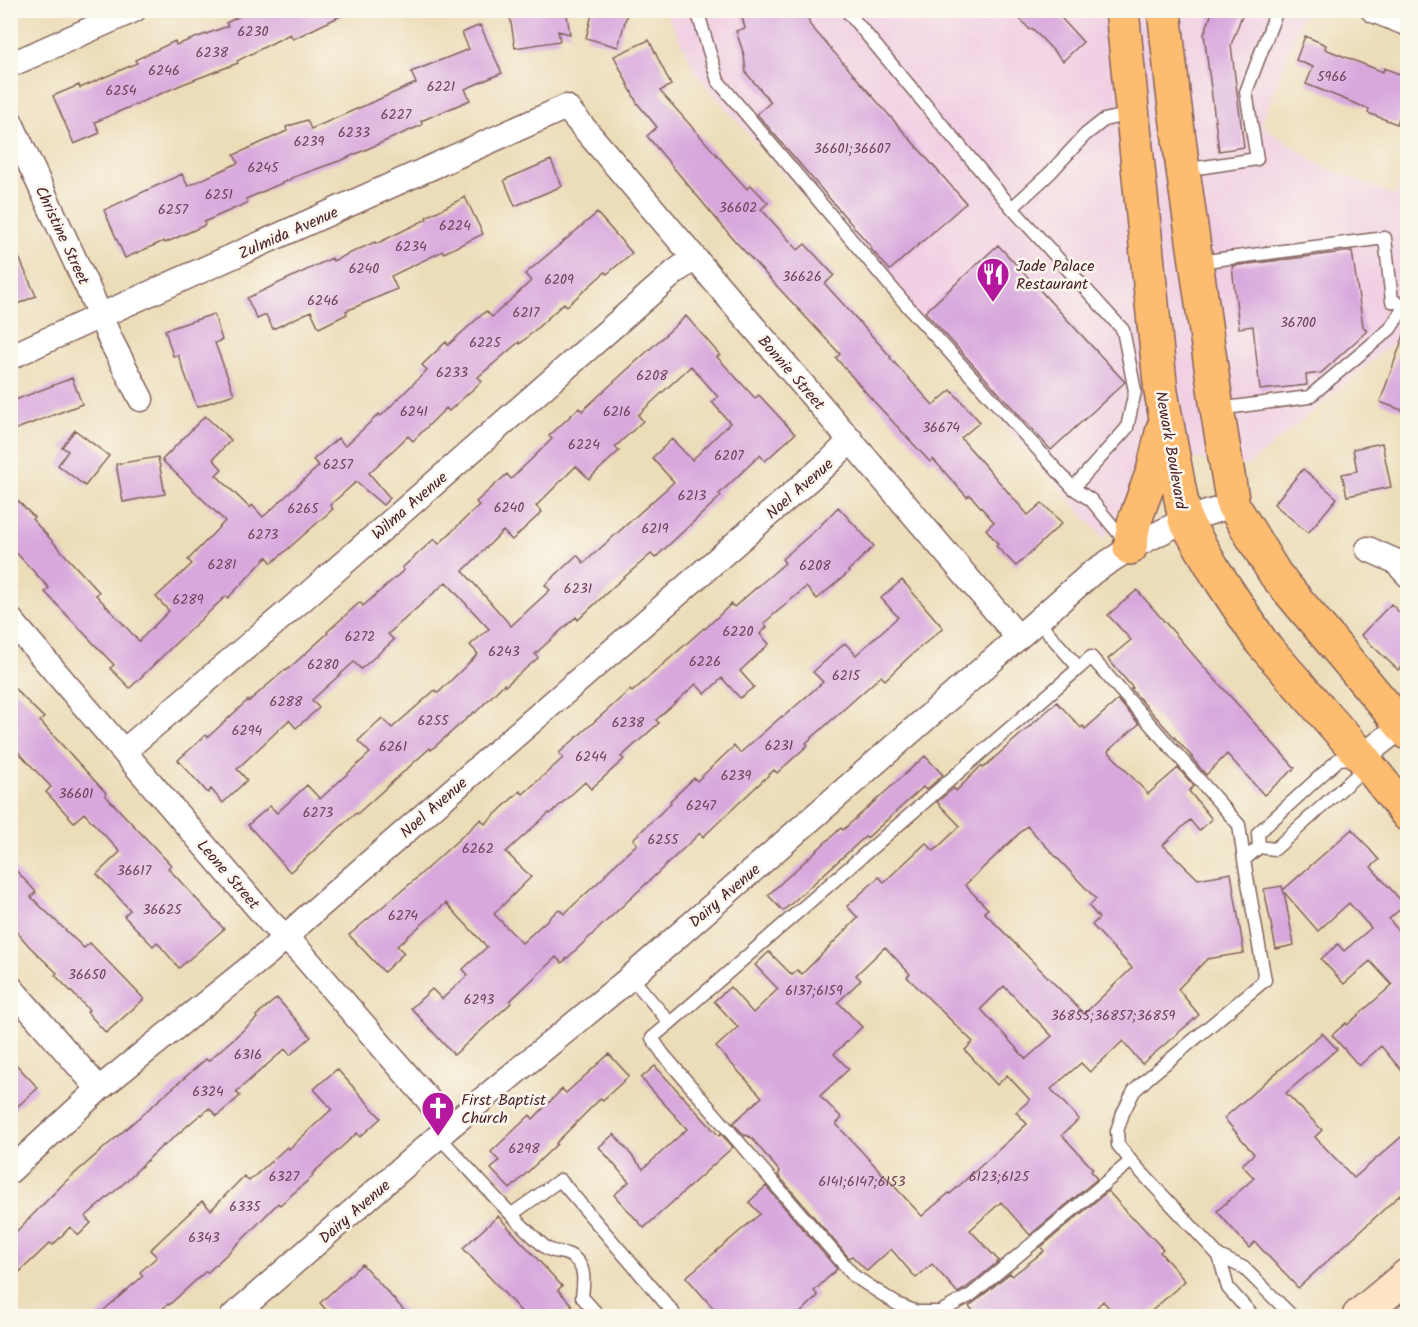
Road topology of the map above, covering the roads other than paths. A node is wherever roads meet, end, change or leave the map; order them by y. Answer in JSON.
{"nodes":[{"id":1,"x":134,"y":10,"type":"edge"},
{"id":2,"x":697,"y":10,"type":"edge"},
{"id":3,"x":1122,"y":10,"type":"edge"},
{"id":4,"x":1277,"y":10,"type":"edge"},
{"id":5,"x":1373,"y":10,"type":"edge"},
{"id":6,"x":1164,"y":11,"type":"edge"},
{"id":7,"x":852,"y":13,"type":"edge"},
{"id":8,"x":1407,"y":24,"type":"edge"},
{"id":9,"x":10,"y":65,"type":"edge"},
{"id":10,"x":566,"y":107,"type":"joint"},
{"id":11,"x":1132,"y":114,"type":"junction"},
{"id":12,"x":10,"y":121,"type":"edge"},
{"id":13,"x":1183,"y":170,"type":"junction"},
{"id":14,"x":1012,"y":208,"type":"junction"},
{"id":15,"x":694,"y":258,"type":"junction"},
{"id":16,"x":1197,"y":262,"type":"junction"},
{"id":17,"x":1406,"y":306,"type":"edge"},
{"id":18,"x":101,"y":316,"type":"junction"},
{"id":19,"x":10,"y":357,"type":"edge"},
{"id":20,"x":141,"y":399,"type":"dead end"},
{"id":21,"x":1217,"y":409,"type":"junction"},
{"id":22,"x":1166,"y":418,"type":"junction"},
{"id":23,"x":851,"y":440,"type":"junction"},
{"id":24,"x":1072,"y":488,"type":"junction"},
{"id":25,"x":1233,"y":505,"type":"junction"},
{"id":26,"x":1185,"y":520,"type":"junction"},
{"id":27,"x":1130,"y":548,"type":"junction"},
{"id":28,"x":1368,"y":549,"type":"dead end"},
{"id":29,"x":1407,"y":575,"type":"edge"},
{"id":30,"x":10,"y":619,"type":"edge"},
{"id":31,"x":1037,"y":620,"type":"junction"},
{"id":32,"x":1018,"y":637,"type":"junction"},
{"id":33,"x":1079,"y":668,"type":"junction"},
{"id":34,"x":1406,"y":726,"type":"edge"},
{"id":35,"x":124,"y":751,"type":"junction"},
{"id":36,"x":1362,"y":757,"type":"junction"},
{"id":37,"x":1407,"y":815,"type":"edge"},
{"id":38,"x":1259,"y":846,"type":"junction"},
{"id":39,"x":1244,"y":860,"type":"junction"},
{"id":40,"x":285,"y":937,"type":"junction"},
{"id":41,"x":631,"y":977,"type":"junction"},
{"id":42,"x":10,"y":987,"type":"edge"},
{"id":43,"x":670,"y":1023,"type":"junction"},
{"id":44,"x":99,"y":1089,"type":"junction"},
{"id":45,"x":444,"y":1132,"type":"junction"},
{"id":46,"x":1131,"y":1161,"type":"junction"},
{"id":47,"x":10,"y":1171,"type":"edge"},
{"id":48,"x":512,"y":1214,"type":"junction"},
{"id":49,"x":1219,"y":1256,"type":"junction"},
{"id":50,"x":1407,"y":1275,"type":"edge"},
{"id":51,"x":237,"y":1315,"type":"edge"},
{"id":52,"x":599,"y":1317,"type":"edge"},
{"id":53,"x":669,"y":1317,"type":"edge"},
{"id":54,"x":1253,"y":1317,"type":"edge"},
{"id":55,"x":1292,"y":1317,"type":"edge"},
{"id":56,"x":1359,"y":1317,"type":"edge"}],
"edges":[{"from":1,"to":9,"type":"street"},
{"from":2,"to":24,"type":"lane"},
{"from":3,"to":11,"type":"main road","name":"Newark Boulevard"},
{"from":4,"to":13,"type":"lane"},
{"from":5,"to":8,"type":"street"},
{"from":6,"to":13,"type":"main road"},
{"from":7,"to":14,"type":"lane"},
{"from":10,"to":15,"type":"street","name":"Bonnie Street"},
{"from":10,"to":18,"type":"street","name":"Zulmida Avenue"},
{"from":11,"to":14,"type":"lane"},
{"from":11,"to":22,"type":"main road","name":"Newark Boulevard"},
{"from":12,"to":18,"type":"street","name":"Christine Street"},
{"from":13,"to":16,"type":"main road"},
{"from":14,"to":24,"type":"lane"},
{"from":15,"to":23,"type":"street","name":"Bonnie Street"},
{"from":15,"to":35,"type":"street","name":"Wilma Avenue"},
{"from":16,"to":17,"type":"lane"},
{"from":16,"to":21,"type":"main road"},
{"from":17,"to":21,"type":"lane"},
{"from":18,"to":19,"type":"street","name":"Zulmida Avenue"},
{"from":18,"to":20,"type":"street","name":"Christine Street"},
{"from":21,"to":25,"type":"main road"},
{"from":22,"to":26,"type":"main road","name":"Newark Boulevard"},
{"from":22,"to":27,"type":"main road"},
{"from":23,"to":32,"type":"street","name":"Bonnie Street"},
{"from":23,"to":40,"type":"street","name":"Noel Avenue"},
{"from":24,"to":27,"type":"lane"},
{"from":25,"to":26,"type":"street","name":"Dairy Avenue"},
{"from":25,"to":34,"type":"main road"},
{"from":26,"to":27,"type":"street","name":"Dairy Avenue"},
{"from":26,"to":36,"type":"main road","name":"Newark Boulevard"},
{"from":27,"to":31,"type":"street","name":"Dairy Avenue"},
{"from":28,"to":29,"type":"street"},
{"from":30,"to":35,"type":"street","name":"Leone Street"},
{"from":31,"to":32,"type":"street","name":"Dairy Avenue"},
{"from":31,"to":33,"type":"lane"},
{"from":32,"to":41,"type":"street","name":"Dairy Avenue"},
{"from":33,"to":39,"type":"lane"},
{"from":33,"to":43,"type":"lane"},
{"from":34,"to":36,"type":"street"},
{"from":35,"to":40,"type":"street","name":"Leone Street"},
{"from":36,"to":37,"type":"main road","name":"Newark Boulevard"},
{"from":36,"to":38,"type":"lane"},
{"from":36,"to":38,"type":"lane"},
{"from":38,"to":39,"type":"lane"},
{"from":39,"to":46,"type":"lane"},
{"from":40,"to":44,"type":"street","name":"Noel Avenue"},
{"from":40,"to":45,"type":"street","name":"Leone Street"},
{"from":41,"to":43,"type":"lane"},
{"from":41,"to":45,"type":"street","name":"Dairy Avenue"},
{"from":42,"to":44,"type":"street"},
{"from":43,"to":46,"type":"lane"},
{"from":44,"to":47,"type":"street","name":"Noel Avenue"},
{"from":45,"to":48,"type":"lane"},
{"from":45,"to":51,"type":"street","name":"Dairy Avenue"},
{"from":46,"to":49,"type":"lane"},
{"from":48,"to":52,"type":"lane"},
{"from":48,"to":53,"type":"lane"},
{"from":49,"to":54,"type":"lane"},
{"from":49,"to":55,"type":"lane"},
{"from":50,"to":56,"type":"main road"}]}
